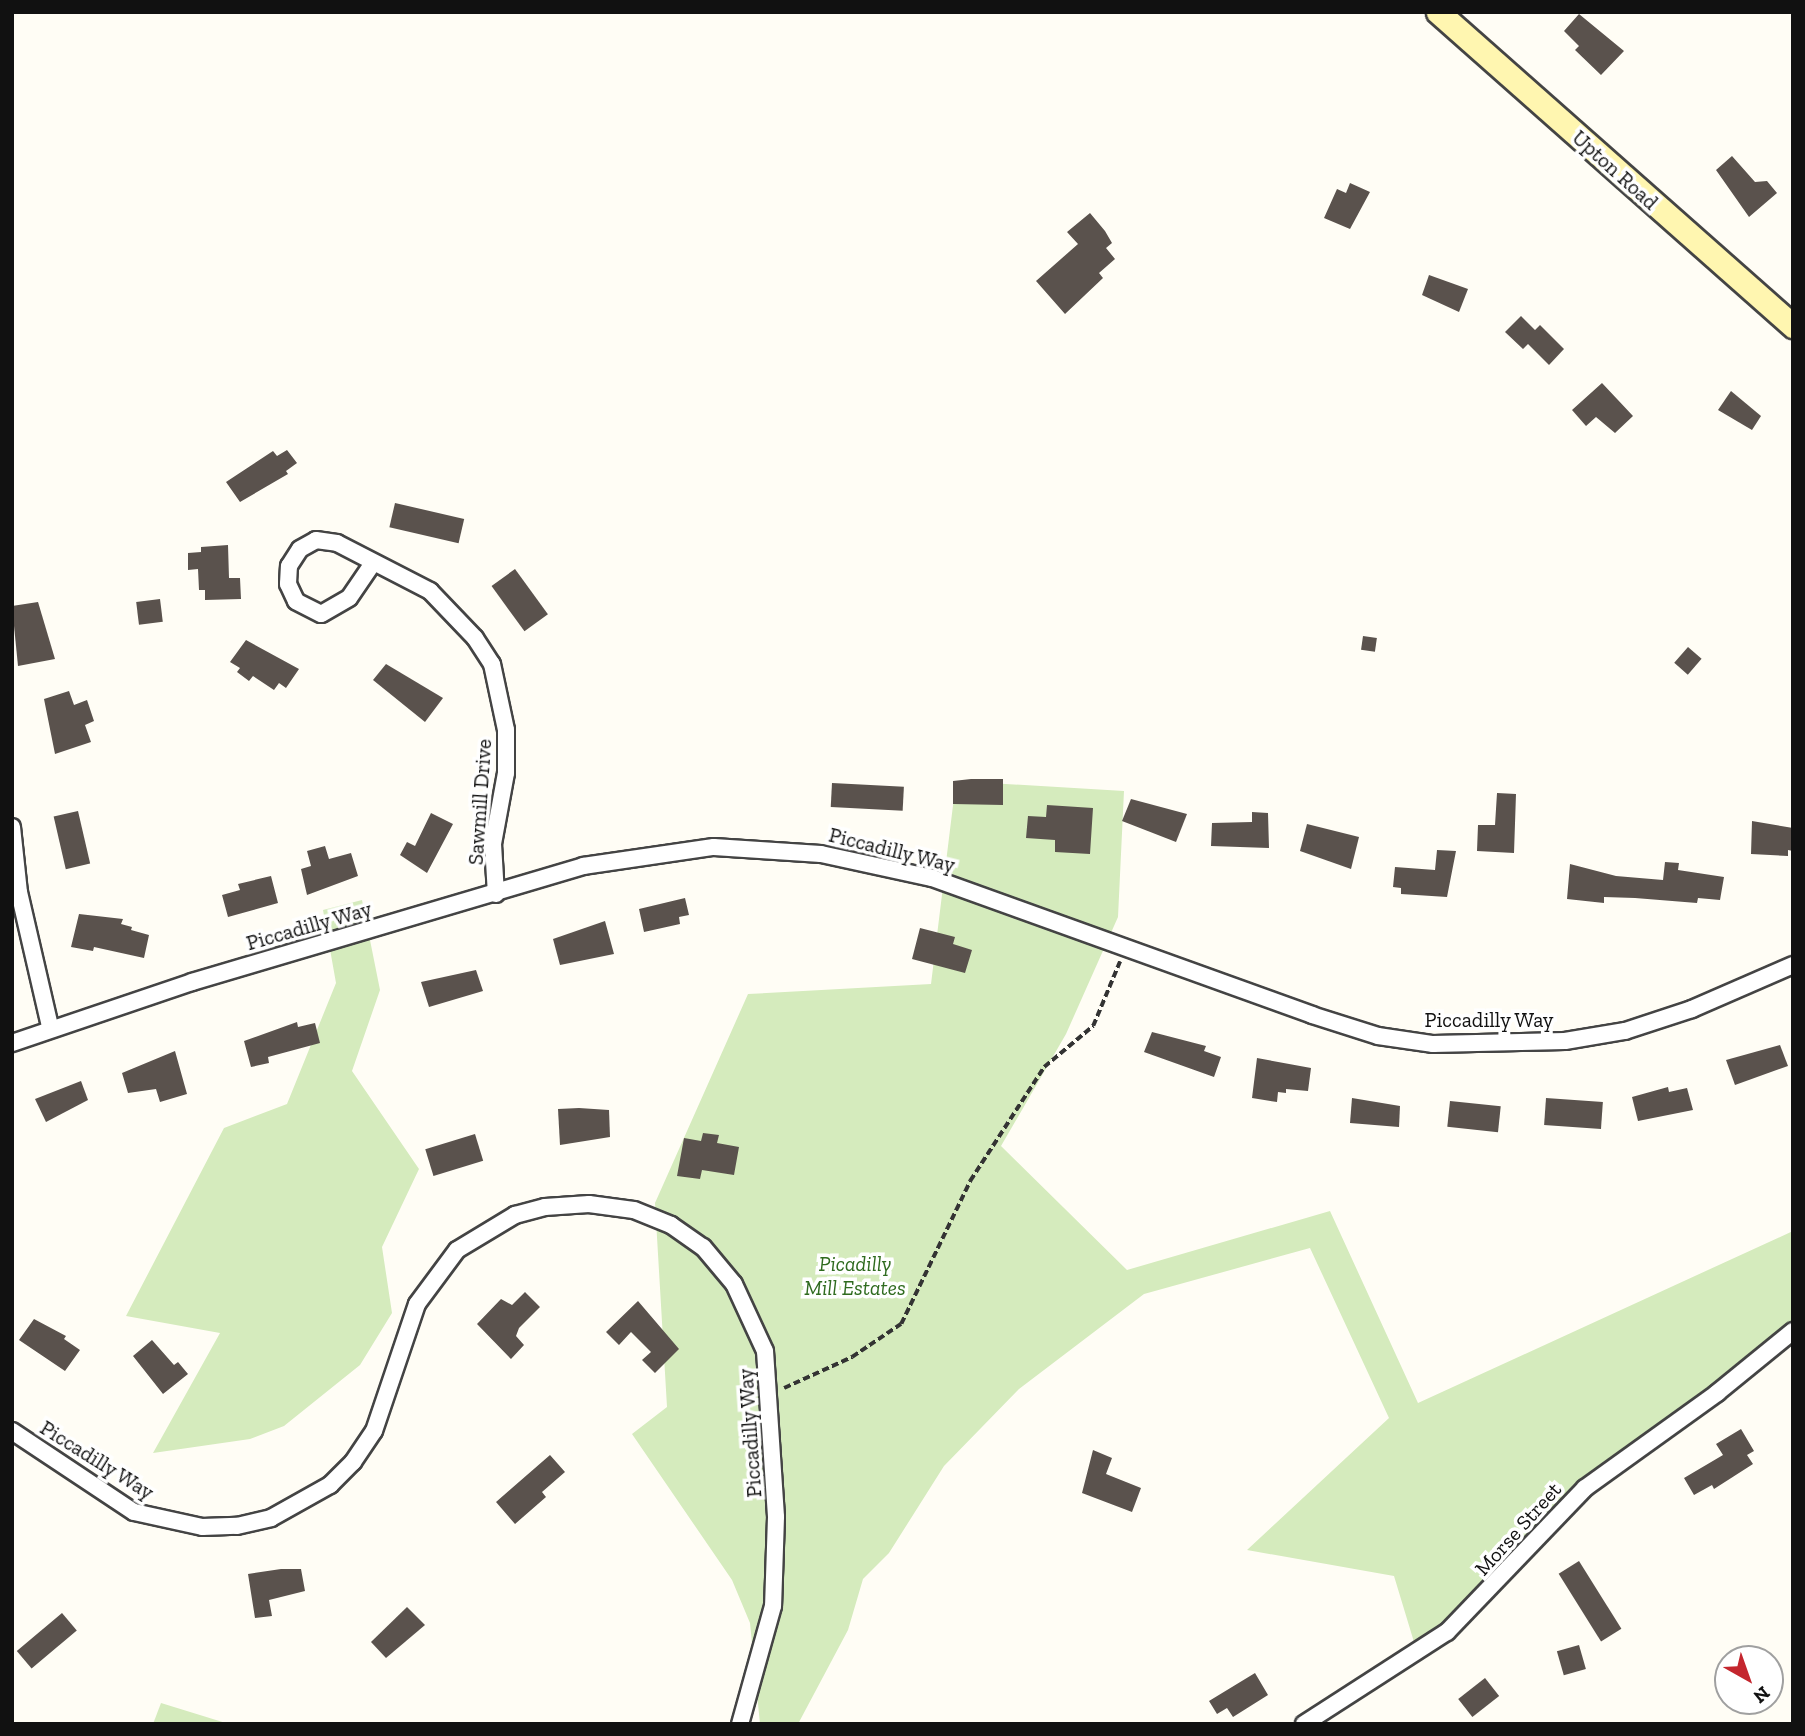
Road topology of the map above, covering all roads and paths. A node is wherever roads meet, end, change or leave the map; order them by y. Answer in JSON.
{"nodes":[{"id":1,"x":1438,"y":12,"type":"edge"},
{"id":2,"x":1793,"y":326,"type":"edge"},
{"id":3,"x":373,"y":564,"type":"junction"},
{"id":4,"x":12,"y":827,"type":"edge"},
{"id":5,"x":496,"y":894,"type":"junction"},
{"id":6,"x":1125,"y":949,"type":"junction"},
{"id":7,"x":1793,"y":965,"type":"edge"},
{"id":8,"x":50,"y":1026,"type":"junction"},
{"id":9,"x":12,"y":1042,"type":"edge"},
{"id":10,"x":1793,"y":1331,"type":"edge"},
{"id":11,"x":769,"y":1395,"type":"junction"},
{"id":12,"x":12,"y":1431,"type":"edge"},
{"id":13,"x":740,"y":1724,"type":"edge"},
{"id":14,"x":1304,"y":1724,"type":"edge"}],
"edges":[{"from":1,"to":2,"type":"main road","name":"Upton Road"},
{"from":3,"to":3,"type":"street","name":"Sawmill Drive"},
{"from":3,"to":5,"type":"street","name":"Sawmill Drive"},
{"from":4,"to":8,"type":"street"},
{"from":5,"to":6,"type":"street","name":"Piccadilly Way"},
{"from":5,"to":8,"type":"street","name":"Piccadilly Way"},
{"from":6,"to":7,"type":"street","name":"Piccadilly Way"},
{"from":6,"to":11,"type":"path"},
{"from":8,"to":9,"type":"street","name":"Piccadilly Way"},
{"from":10,"to":14,"type":"street","name":"Morse Street"},
{"from":11,"to":12,"type":"street","name":"Piccadilly Way"},
{"from":11,"to":13,"type":"street","name":"Piccadilly Way"}]}
